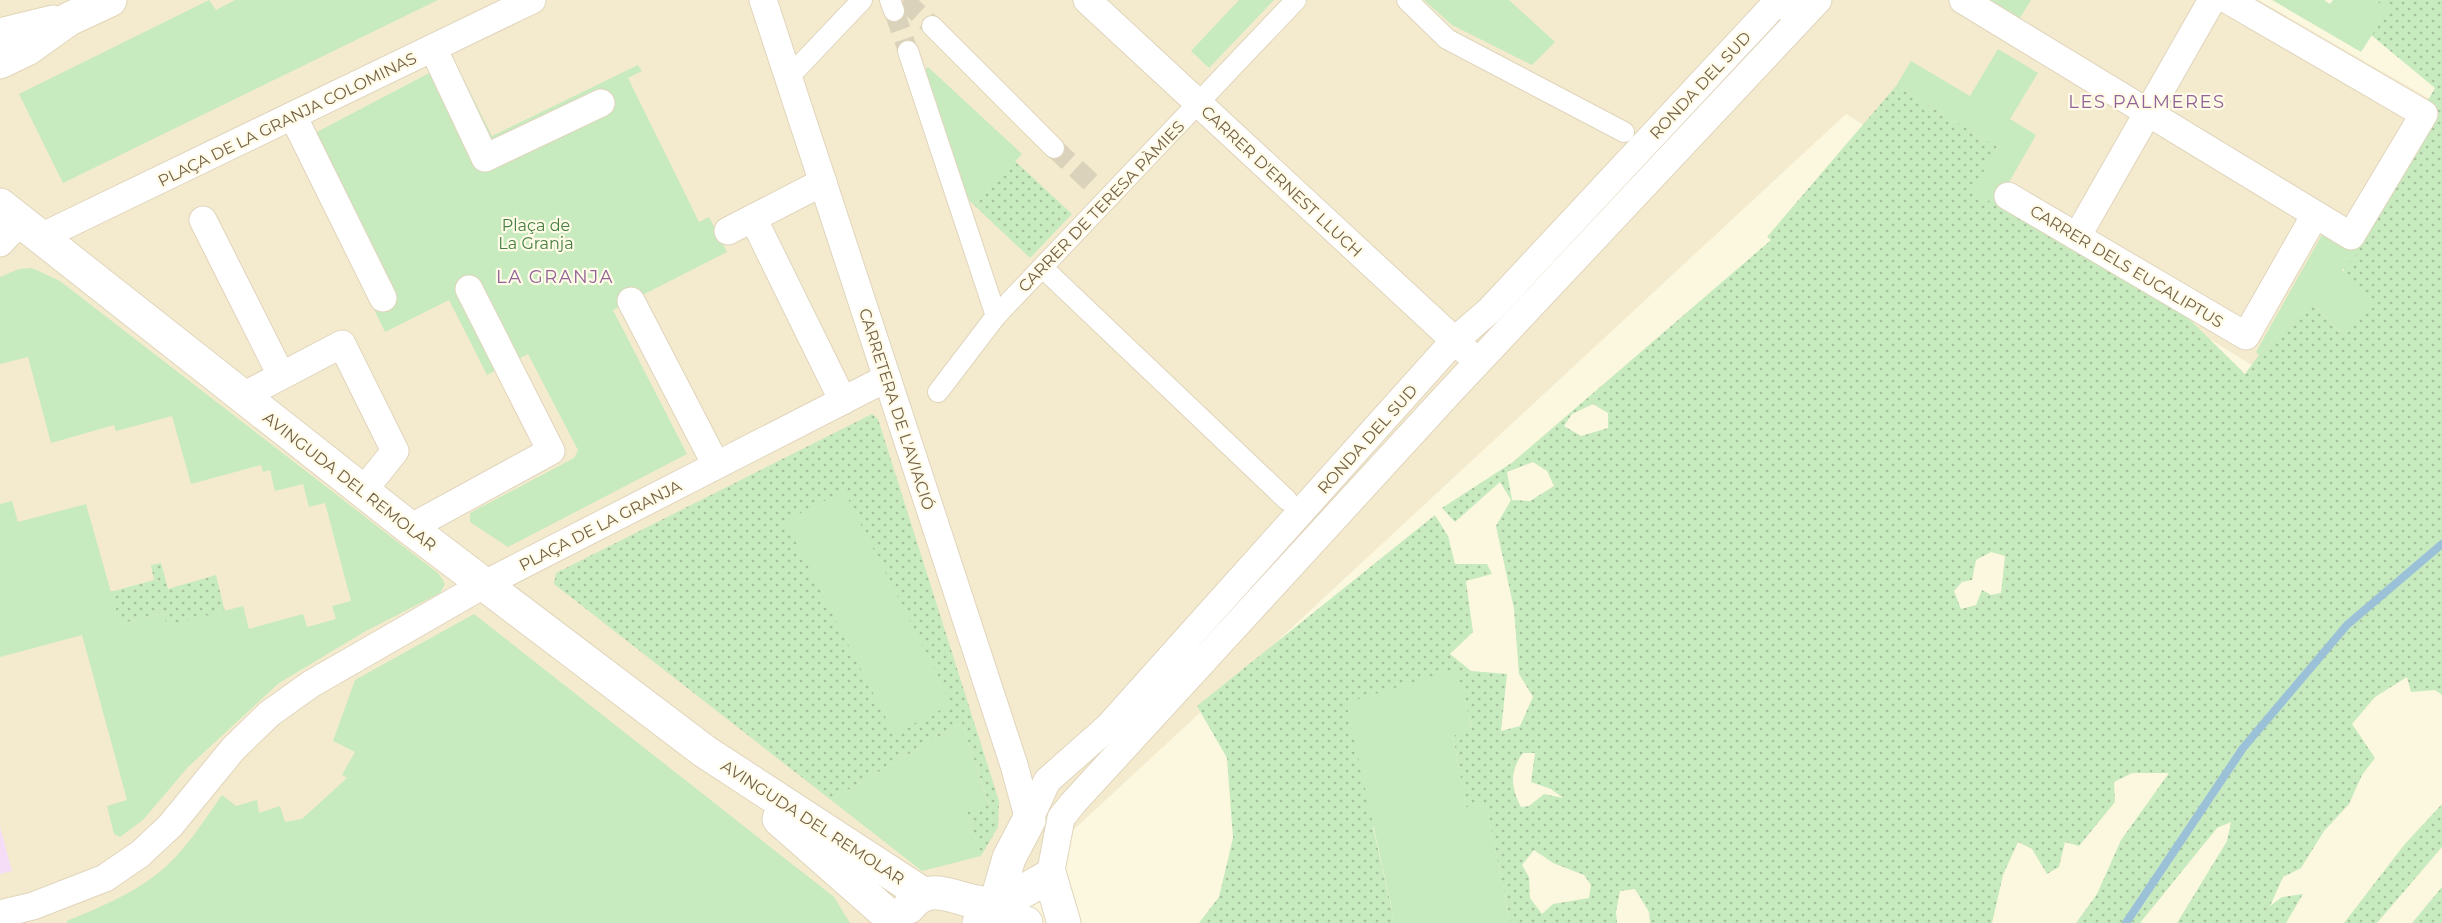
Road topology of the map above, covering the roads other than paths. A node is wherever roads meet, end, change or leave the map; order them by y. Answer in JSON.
{"nodes":[{"id":1,"x":110,"y":0,"type":"edge"},
{"id":2,"x":532,"y":0,"type":"edge"},
{"id":3,"x":763,"y":0,"type":"edge"},
{"id":4,"x":862,"y":0,"type":"edge"},
{"id":5,"x":1087,"y":0,"type":"edge"},
{"id":6,"x":1296,"y":0,"type":"edge"},
{"id":7,"x":1407,"y":0,"type":"edge"},
{"id":8,"x":1779,"y":0,"type":"edge"},
{"id":9,"x":1963,"y":0,"type":"edge"},
{"id":10,"x":2212,"y":0,"type":"edge"},
{"id":11,"x":2228,"y":0,"type":"edge"},
{"id":12,"x":1809,"y":10,"type":"edge"},
{"id":13,"x":69,"y":19,"type":"junction"},
{"id":14,"x":932,"y":26,"type":"tunnel mouth"},
{"id":15,"x":0,"y":35,"type":"edge"},
{"id":16,"x":433,"y":48,"type":"junction"},
{"id":17,"x":908,"y":51,"type":"tunnel mouth"},
{"id":18,"x":0,"y":62,"type":"edge"},
{"id":19,"x":788,"y":78,"type":"junction"},
{"id":20,"x":601,"y":103,"type":"dead end"},
{"id":21,"x":1199,"y":104,"type":"junction"},
{"id":22,"x":2149,"y":113,"type":"junction"},
{"id":23,"x":293,"y":116,"type":"junction"},
{"id":24,"x":1623,"y":132,"type":"dead end"},
{"id":25,"x":1054,"y":148,"type":"tunnel mouth"},
{"id":26,"x":823,"y":182,"type":"junction"},
{"id":27,"x":2008,"y":196,"type":"dead end"},
{"id":28,"x":2315,"y":215,"type":"junction"},
{"id":29,"x":753,"y":218,"type":"junction"},
{"id":30,"x":203,"y":220,"type":"dead end"},
{"id":31,"x":16,"y":226,"type":"edge"},
{"id":32,"x":728,"y":231,"type":"dead end"},
{"id":33,"x":2078,"y":236,"type":"junction"},
{"id":34,"x":1043,"y":268,"type":"junction"},
{"id":35,"x":469,"y":289,"type":"dead end"},
{"id":36,"x":383,"y":298,"type":"dead end"},
{"id":37,"x":631,"y":301,"type":"dead end"},
{"id":38,"x":996,"y":316,"type":"junction"},
{"id":39,"x":1454,"y":342,"type":"junction"},
{"id":40,"x":1478,"y":362,"type":"junction"},
{"id":41,"x":281,"y":375,"type":"junction"},
{"id":42,"x":887,"y":378,"type":"junction"},
{"id":43,"x":938,"y":392,"type":"dead end"},
{"id":44,"x":241,"y":397,"type":"junction"},
{"id":45,"x":843,"y":401,"type":"junction"},
{"id":46,"x":716,"y":465,"type":"junction"},
{"id":47,"x":363,"y":491,"type":"junction"},
{"id":48,"x":1287,"y":500,"type":"dead end"},
{"id":49,"x":410,"y":528,"type":"junction"},
{"id":50,"x":483,"y":585,"type":"junction"},
{"id":51,"x":704,"y":751,"type":"junction"},
{"id":52,"x":1029,"y":820,"type":"junction"},
{"id":53,"x":1050,"y":876,"type":"junction"},
{"id":54,"x":969,"y":909,"type":"edge"},
{"id":55,"x":0,"y":914,"type":"edge"},
{"id":56,"x":897,"y":923,"type":"edge"},
{"id":57,"x":904,"y":923,"type":"edge"},
{"id":58,"x":1026,"y":923,"type":"edge"},
{"id":59,"x":1064,"y":923,"type":"edge"}],
"edges":[{"from":1,"to":13,"type":"street"},
{"from":2,"to":16,"type":"street","name":"PLAÇA DE LA GRANJA COLOMINAS"},
{"from":3,"to":19,"type":"street","name":"CARRETERA DE L'AVIACIÓ"},
{"from":4,"to":19,"type":"street"},
{"from":5,"to":21,"type":"street","name":"CARRER D'ERNEST LLUCH"},
{"from":6,"to":21,"type":"street","name":"CARRER DE TERESA PÀMIES"},
{"from":7,"to":24,"type":"street"},
{"from":8,"to":12,"type":"street"},
{"from":8,"to":39,"type":"street","name":"RONDA DEL SUD"},
{"from":9,"to":22,"type":"street"},
{"from":10,"to":22,"type":"street"},
{"from":11,"to":28,"type":"street"},
{"from":12,"to":40,"type":"street","name":"RONDA DEL SUD"},
{"from":13,"to":15,"type":"street"},
{"from":13,"to":18,"type":"street"},
{"from":14,"to":25,"type":"street"},
{"from":16,"to":20,"type":"street"},
{"from":16,"to":23,"type":"street","name":"PLAÇA DE LA GRANJA COLOMINAS"},
{"from":17,"to":38,"type":"street"},
{"from":19,"to":26,"type":"street","name":"CARRETERA DE L'AVIACIÓ"},
{"from":21,"to":34,"type":"street","name":"CARRER DE TERESA PÀMIES"},
{"from":21,"to":39,"type":"street","name":"CARRER D'ERNEST LLUCH"},
{"from":22,"to":28,"type":"street"},
{"from":22,"to":33,"type":"street"},
{"from":23,"to":31,"type":"street","name":"PLAÇA DE LA GRANJA COLOMINAS"},
{"from":23,"to":36,"type":"street"},
{"from":26,"to":29,"type":"street"},
{"from":26,"to":42,"type":"street","name":"CARRETERA DE L'AVIACIÓ"},
{"from":27,"to":33,"type":"street","name":"CARRER DELS EUCALIPTUS"},
{"from":28,"to":33,"type":"street","name":"CARRER DELS EUCALIPTUS"},
{"from":29,"to":32,"type":"street"},
{"from":29,"to":45,"type":"street"},
{"from":30,"to":41,"type":"street"},
{"from":31,"to":44,"type":"street","name":"AVINGUDA DEL REMOLAR"},
{"from":34,"to":38,"type":"street","name":"CARRER DE TERESA PÀMIES"},
{"from":34,"to":48,"type":"street"},
{"from":35,"to":49,"type":"street"},
{"from":37,"to":46,"type":"street"},
{"from":38,"to":43,"type":"street","name":"CARRER DE TERESA PÀMIES"},
{"from":39,"to":40,"type":"street","name":"CARRER D'ERNEST LLUCH"},
{"from":39,"to":52,"type":"street","name":"RONDA DEL SUD"},
{"from":40,"to":53,"type":"street","name":"RONDA DEL SUD"},
{"from":41,"to":44,"type":"street"},
{"from":41,"to":47,"type":"street"},
{"from":42,"to":45,"type":"street","name":"PLAÇA DE LA GRANJA"},
{"from":42,"to":52,"type":"street","name":"CARRETERA DE L'AVIACIÓ"},
{"from":44,"to":47,"type":"street","name":"AVINGUDA DEL REMOLAR"},
{"from":45,"to":46,"type":"street","name":"PLAÇA DE LA GRANJA"},
{"from":46,"to":50,"type":"street","name":"PLAÇA DE LA GRANJA"},
{"from":47,"to":49,"type":"street","name":"AVINGUDA DEL REMOLAR"},
{"from":49,"to":50,"type":"street","name":"AVINGUDA DEL REMOLAR"},
{"from":50,"to":51,"type":"street","name":"AVINGUDA DEL REMOLAR"},
{"from":50,"to":55,"type":"street","name":"PLAÇA DE LA GRANJA"},
{"from":51,"to":54,"type":"street","name":"AVINGUDA DEL REMOLAR"},
{"from":51,"to":56,"type":"street","name":"AVINGUDA DEL REMOLAR"},
{"from":52,"to":54,"type":"street","name":"RONDA DEL SUD"},
{"from":53,"to":54,"type":"street","name":"RONDA DEL SUD"},
{"from":53,"to":59,"type":"street"},
{"from":54,"to":57,"type":"street","name":"RONDA DEL SUD"},
{"from":54,"to":58,"type":"street"}]}
